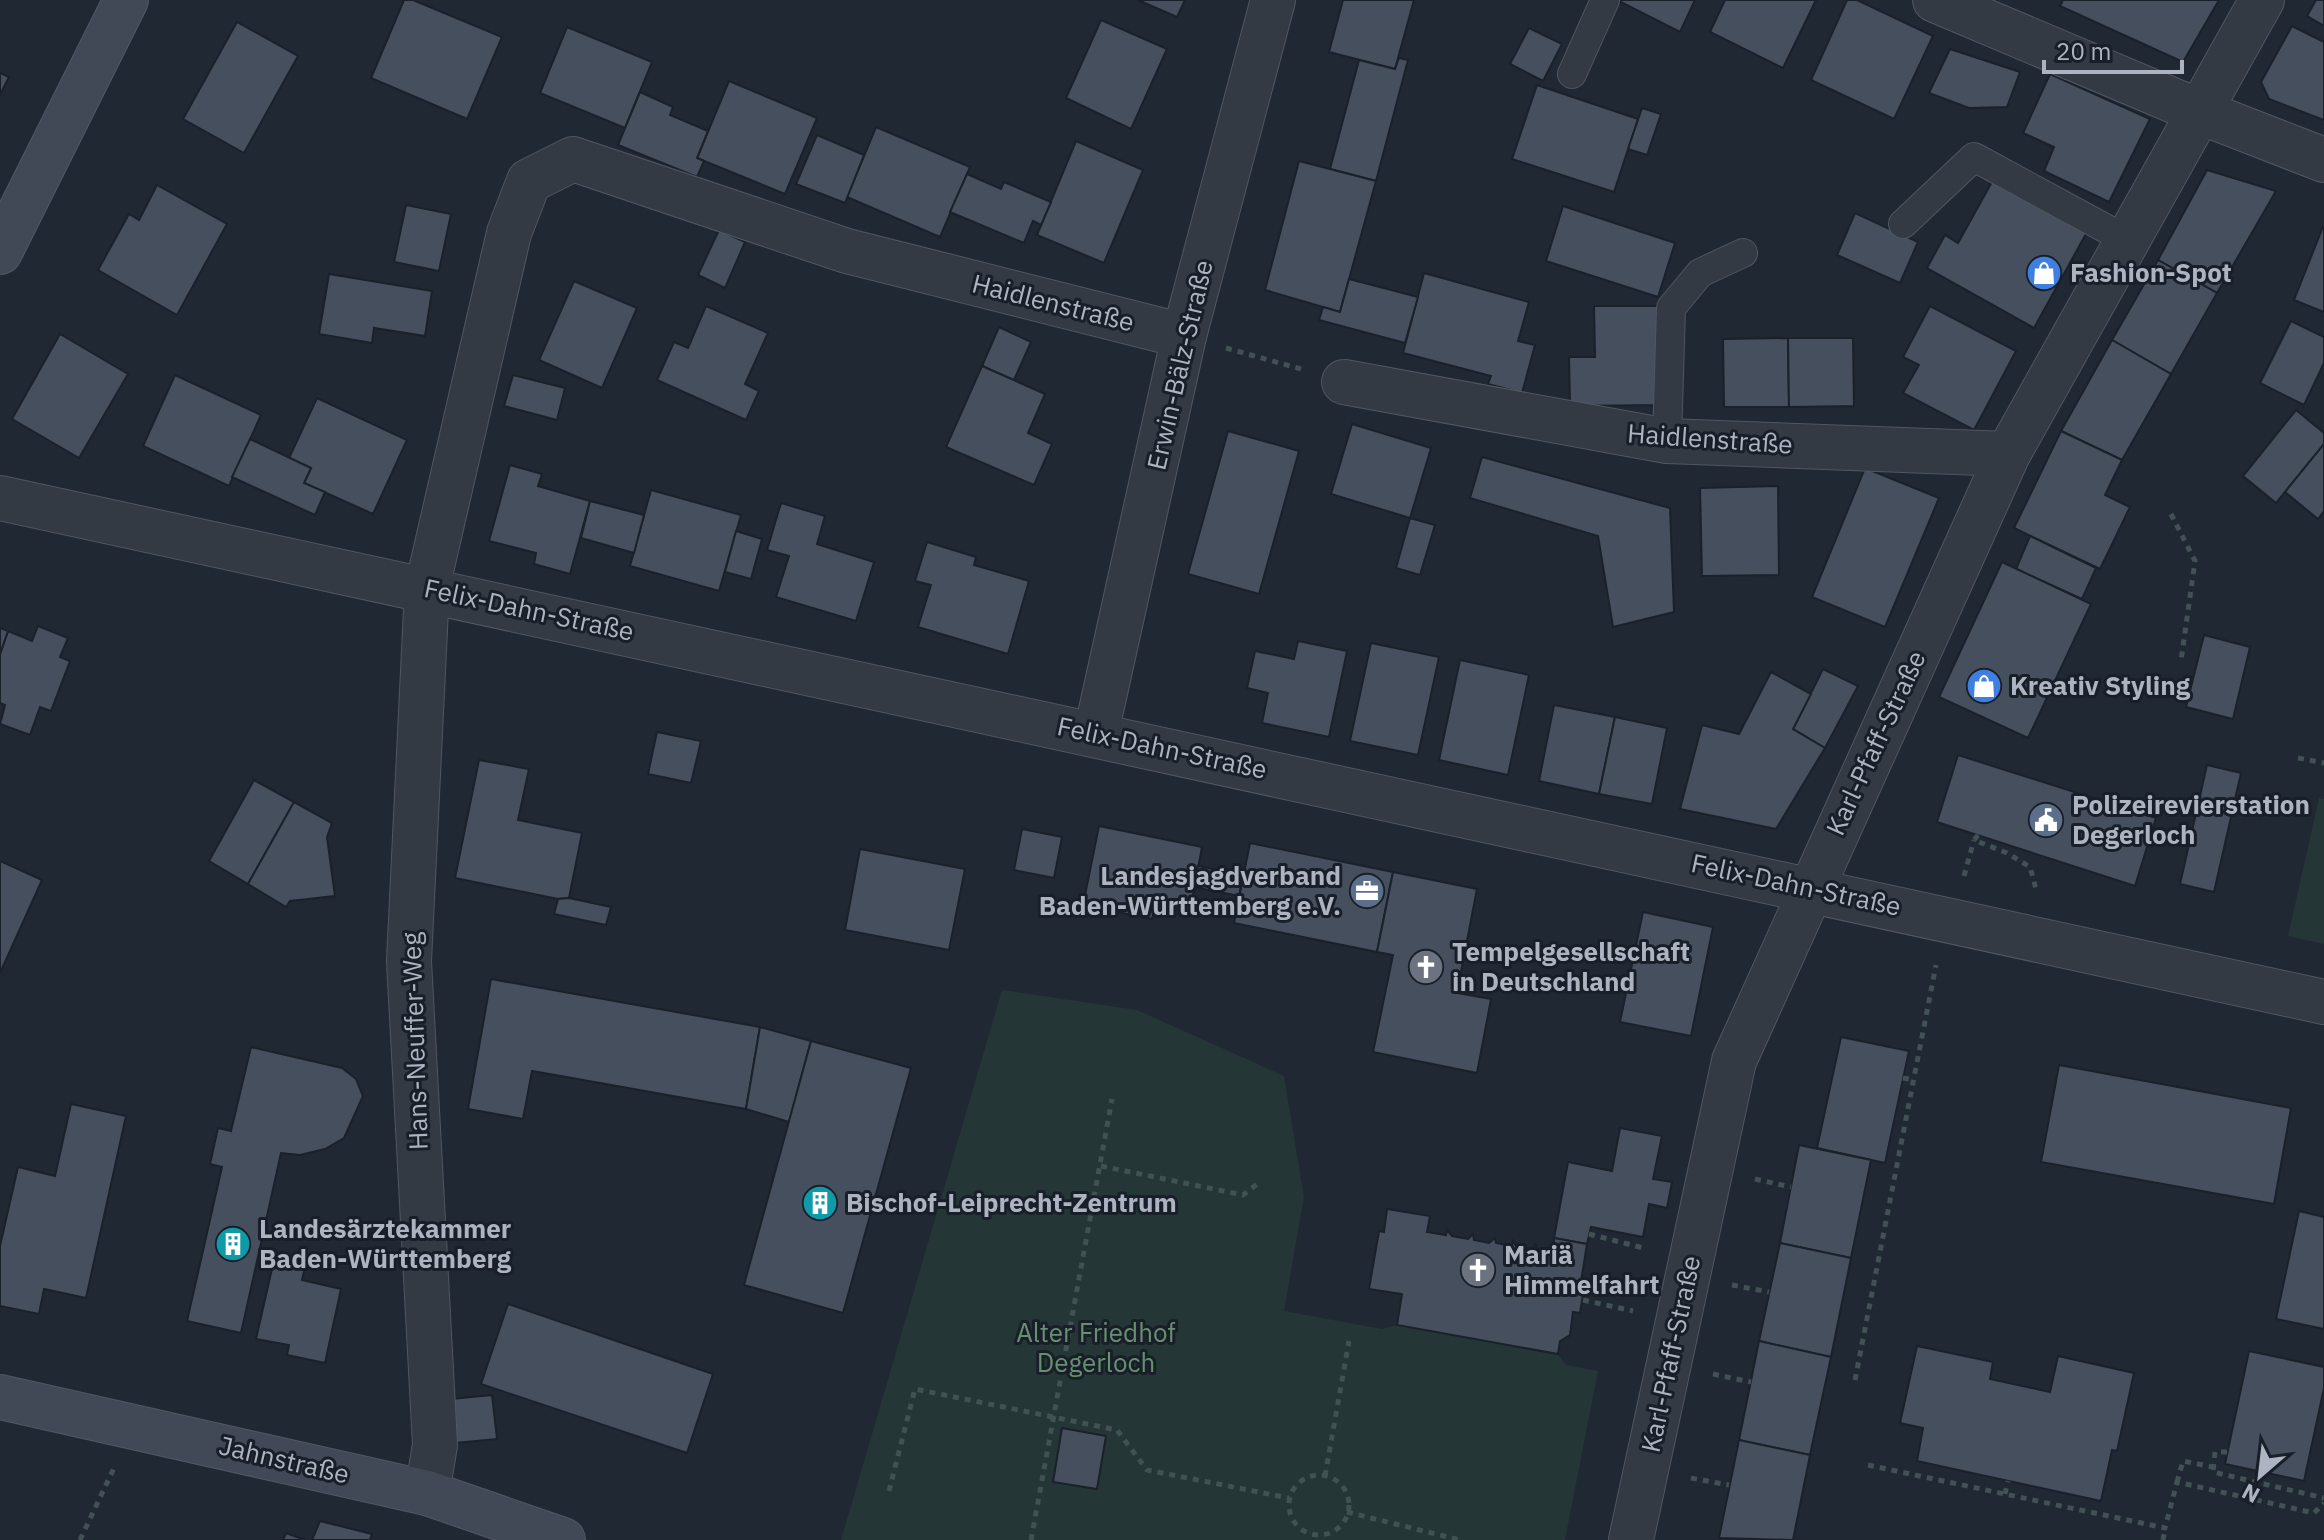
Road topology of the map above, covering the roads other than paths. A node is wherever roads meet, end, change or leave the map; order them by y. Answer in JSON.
{"nodes":[{"id":1,"x":126,"y":0,"type":"edge"},
{"id":2,"x":1273,"y":0,"type":"edge"},
{"id":3,"x":1605,"y":0,"type":"edge"},
{"id":4,"x":1935,"y":0,"type":"edge"},
{"id":5,"x":2262,"y":0,"type":"edge"},
{"id":6,"x":1572,"y":74,"type":"dead end"},
{"id":7,"x":2198,"y":111,"type":"junction"},
{"id":8,"x":2324,"y":160,"type":"edge"},
{"id":9,"x":1903,"y":224,"type":"dead end"},
{"id":10,"x":2127,"y":240,"type":"junction"},
{"id":11,"x":0,"y":252,"type":"edge"},
{"id":12,"x":1743,"y":253,"type":"dead end"},
{"id":13,"x":1184,"y":336,"type":"junction"},
{"id":14,"x":1344,"y":382,"type":"road end"},
{"id":15,"x":1667,"y":441,"type":"junction"},
{"id":16,"x":2008,"y":454,"type":"junction"},
{"id":17,"x":0,"y":498,"type":"edge"},
{"id":18,"x":427,"y":588,"type":"junction"},
{"id":19,"x":1096,"y":733,"type":"junction"},
{"id":20,"x":1810,"y":888,"type":"junction"},
{"id":21,"x":2324,"y":1002,"type":"edge"},
{"id":22,"x":0,"y":1397,"type":"edge"},
{"id":23,"x":427,"y":1493,"type":"junction"},
{"id":24,"x":563,"y":1540,"type":"edge"},
{"id":25,"x":1631,"y":1540,"type":"edge"}],
"edges":[{"from":1,"to":11,"type":"main road"},
{"from":2,"to":13,"type":"street","name":"Erwin-Bälz-Straße"},
{"from":3,"to":6,"type":"lane"},
{"from":4,"to":7,"type":"street"},
{"from":5,"to":7,"type":"street","name":"Karl-Pfaff-Straße"},
{"from":7,"to":8,"type":"street"},
{"from":7,"to":10,"type":"street","name":"Karl-Pfaff-Straße"},
{"from":9,"to":10,"type":"lane"},
{"from":10,"to":16,"type":"street","name":"Karl-Pfaff-Straße"},
{"from":12,"to":15,"type":"lane"},
{"from":13,"to":18,"type":"street","name":"Haidlenstraße"},
{"from":13,"to":19,"type":"street","name":"Erwin-Bälz-Straße"},
{"from":14,"to":15,"type":"street","name":"Haidlenstraße"},
{"from":15,"to":16,"type":"street","name":"Haidlenstraße"},
{"from":16,"to":20,"type":"street","name":"Karl-Pfaff-Straße"},
{"from":17,"to":18,"type":"street","name":"Felix-Dahn-Straße"},
{"from":18,"to":19,"type":"street","name":"Felix-Dahn-Straße"},
{"from":18,"to":23,"type":"street","name":"Hans-Neuffer-Weg"},
{"from":19,"to":20,"type":"street","name":"Felix-Dahn-Straße"},
{"from":20,"to":21,"type":"street","name":"Felix-Dahn-Straße"},
{"from":20,"to":25,"type":"street","name":"Karl-Pfaff-Straße"},
{"from":22,"to":23,"type":"main road","name":"Jahnstraße"},
{"from":23,"to":24,"type":"main road","name":"Jahnstraße"}]}
